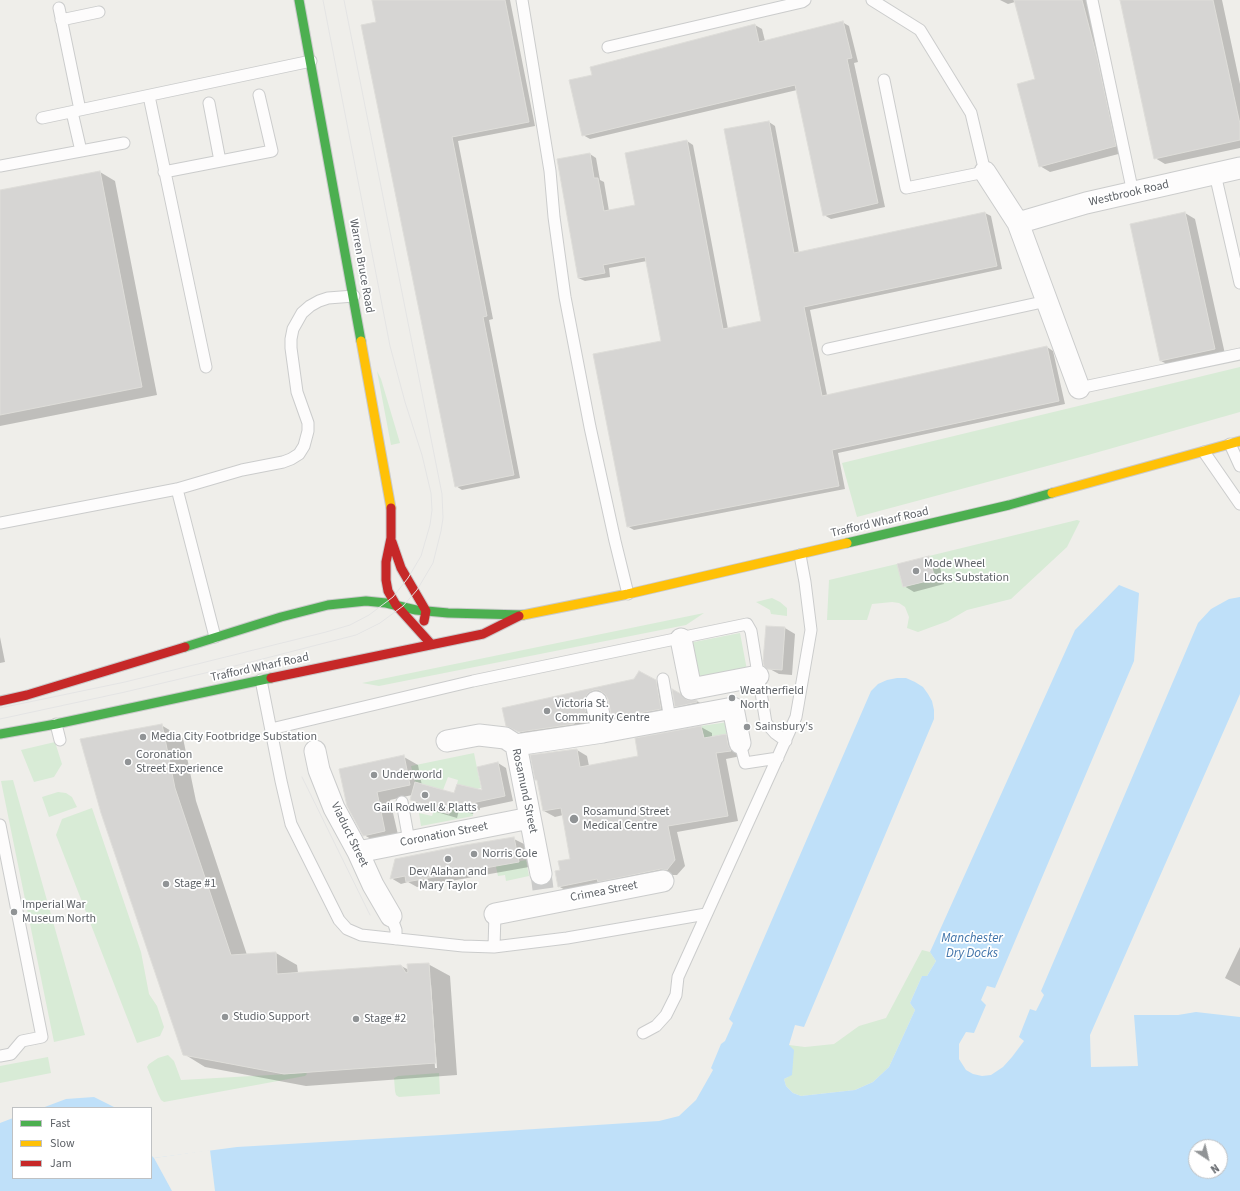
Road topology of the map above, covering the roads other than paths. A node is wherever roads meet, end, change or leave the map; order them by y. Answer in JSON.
{"nodes":[{"id":1,"x":299,"y":0,"type":"edge"},
{"id":2,"x":522,"y":0,"type":"edge"},
{"id":3,"x":805,"y":0,"type":"edge"},
{"id":4,"x":872,"y":0,"type":"edge"},
{"id":5,"x":1092,"y":0,"type":"edge"},
{"id":6,"x":59,"y":8,"type":"dead end"},
{"id":7,"x":99,"y":12,"type":"dead end"},
{"id":8,"x":61,"y":20,"type":"junction"},
{"id":9,"x":608,"y":47,"type":"dead end"},
{"id":10,"x":310,"y":62,"type":"junction"},
{"id":11,"x":884,"y":80,"type":"dead end"},
{"id":12,"x":259,"y":95,"type":"dead end"},
{"id":13,"x":149,"y":96,"type":"junction"},
{"id":14,"x":209,"y":103,"type":"dead end"},
{"id":15,"x":76,"y":111,"type":"junction"},
{"id":16,"x":42,"y":118,"type":"dead end"},
{"id":17,"x":124,"y":143,"type":"dead end"},
{"id":18,"x":81,"y":151,"type":"junction"},
{"id":19,"x":220,"y":161,"type":"junction"},
{"id":20,"x":0,"y":166,"type":"edge"},
{"id":21,"x":1240,"y":168,"type":"edge"},
{"id":22,"x":164,"y":172,"type":"junction"},
{"id":23,"x":985,"y":172,"type":"junction"},
{"id":24,"x":1215,"y":174,"type":"junction"},
{"id":25,"x":1133,"y":193,"type":"junction"},
{"id":26,"x":1018,"y":223,"type":"junction"},
{"id":27,"x":1240,"y":283,"type":"edge"},
{"id":28,"x":354,"y":296,"type":"junction"},
{"id":29,"x":1047,"y":301,"type":"junction"},
{"id":30,"x":828,"y":349,"type":"dead end"},
{"id":31,"x":1240,"y":354,"type":"edge"},
{"id":32,"x":206,"y":368,"type":"dead end"},
{"id":33,"x":1079,"y":388,"type":"joint"},
{"id":34,"x":1235,"y":442,"type":"edge"},
{"id":35,"x":1204,"y":452,"type":"junction"},
{"id":36,"x":1240,"y":466,"type":"edge"},
{"id":37,"x":176,"y":489,"type":"junction"},
{"id":38,"x":1240,"y":504,"type":"edge"},
{"id":39,"x":0,"y":523,"type":"edge"},
{"id":40,"x":391,"y":538,"type":"junction"},
{"id":41,"x":800,"y":555,"type":"junction"},
{"id":42,"x":386,"y":562,"type":"junction"},
{"id":43,"x":628,"y":594,"type":"junction"},
{"id":44,"x":366,"y":601,"type":"junction"},
{"id":45,"x":396,"y":605,"type":"junction"},
{"id":46,"x":426,"y":611,"type":"junction"},
{"id":47,"x":522,"y":615,"type":"junction"},
{"id":48,"x":419,"y":630,"type":"junction"},
{"id":49,"x":215,"y":637,"type":"junction"},
{"id":50,"x":681,"y":639,"type":"junction"},
{"id":51,"x":431,"y":644,"type":"junction"},
{"id":52,"x":394,"y":652,"type":"junction"},
{"id":53,"x":758,"y":676,"type":"junction"},
{"id":54,"x":663,"y":679,"type":"dead end"},
{"id":55,"x":261,"y":680,"type":"junction"},
{"id":56,"x":0,"y":701,"type":"edge"},
{"id":57,"x":596,"y":702,"type":"dead end"},
{"id":58,"x":670,"y":719,"type":"junction"},
{"id":59,"x":56,"y":724,"type":"junction"},
{"id":60,"x":271,"y":729,"type":"junction"},
{"id":61,"x":603,"y":732,"type":"junction"},
{"id":62,"x":0,"y":734,"type":"edge"},
{"id":63,"x":60,"y":740,"type":"dead end"},
{"id":64,"x":447,"y":741,"type":"dead end"},
{"id":65,"x":786,"y":741,"type":"junction"},
{"id":66,"x":740,"y":743,"type":"joint"},
{"id":67,"x":516,"y":745,"type":"junction"},
{"id":68,"x":315,"y":751,"type":"dead end"},
{"id":69,"x":778,"y":758,"type":"junction"},
{"id":70,"x":402,"y":802,"type":"dead end"},
{"id":71,"x":530,"y":818,"type":"junction"},
{"id":72,"x":0,"y":824,"type":"edge"},
{"id":73,"x":410,"y":841,"type":"junction"},
{"id":74,"x":358,"y":852,"type":"junction"},
{"id":75,"x":663,"y":881,"type":"dead end"},
{"id":76,"x":543,"y":889,"type":"junction"},
{"id":77,"x":494,"y":914,"type":"joint"},
{"id":78,"x":706,"y":914,"type":"junction"},
{"id":79,"x":391,"y":916,"type":"joint"},
{"id":80,"x":396,"y":939,"type":"junction"},
{"id":81,"x":494,"y":947,"type":"junction"},
{"id":82,"x":643,"y":1033,"type":"dead end"},
{"id":83,"x":0,"y":1056,"type":"edge"}],
"edges":[{"from":1,"to":10,"type":"street","name":"Warren Bruce Road"},
{"from":2,"to":43,"type":"lane"},
{"from":3,"to":9,"type":"lane"},
{"from":4,"to":23,"type":"lane"},
{"from":5,"to":25,"type":"lane"},
{"from":6,"to":8,"type":"lane"},
{"from":7,"to":8,"type":"lane"},
{"from":8,"to":15,"type":"lane"},
{"from":10,"to":13,"type":"lane"},
{"from":10,"to":28,"type":"street","name":"Warren Bruce Road"},
{"from":11,"to":23,"type":"lane"},
{"from":12,"to":19,"type":"lane"},
{"from":13,"to":15,"type":"lane"},
{"from":13,"to":22,"type":"lane"},
{"from":14,"to":19,"type":"lane"},
{"from":15,"to":16,"type":"lane"},
{"from":15,"to":18,"type":"lane"},
{"from":17,"to":18,"type":"lane"},
{"from":18,"to":20,"type":"lane"},
{"from":19,"to":22,"type":"lane"},
{"from":21,"to":24,"type":"street","name":"Westbrook Road"},
{"from":22,"to":32,"type":"lane"},
{"from":23,"to":26,"type":"street"},
{"from":24,"to":25,"type":"street","name":"Westbrook Road"},
{"from":24,"to":27,"type":"lane"},
{"from":25,"to":26,"type":"street","name":"Westbrook Road"},
{"from":26,"to":29,"type":"street"},
{"from":28,"to":37,"type":"lane"},
{"from":28,"to":40,"type":"street","name":"Warren Bruce Road"},
{"from":29,"to":30,"type":"lane"},
{"from":29,"to":33,"type":"street"},
{"from":31,"to":33,"type":"lane"},
{"from":34,"to":35,"type":"street","name":"Trafford Wharf Road"},
{"from":34,"to":36,"type":"lane"},
{"from":35,"to":38,"type":"lane"},
{"from":35,"to":41,"type":"street","name":"Trafford Wharf Road"},
{"from":37,"to":39,"type":"lane"},
{"from":37,"to":49,"type":"lane"},
{"from":40,"to":42,"type":"street","name":"Warren Bruce Road"},
{"from":40,"to":46,"type":"street","name":"Warren Bruce Road"},
{"from":41,"to":43,"type":"street","name":"Trafford Wharf Road"},
{"from":41,"to":65,"type":"lane"},
{"from":42,"to":44,"type":"street"},
{"from":42,"to":45,"type":"street","name":"Warren Bruce Road"},
{"from":43,"to":47,"type":"street","name":"Trafford Wharf Road"},
{"from":44,"to":45,"type":"street","name":"Trafford Wharf Road"},
{"from":44,"to":49,"type":"street","name":"Trafford Wharf Road"},
{"from":45,"to":46,"type":"street","name":"Trafford Wharf Road"},
{"from":45,"to":48,"type":"street","name":"Warren Bruce Road"},
{"from":46,"to":47,"type":"street","name":"Trafford Wharf Road"},
{"from":46,"to":48,"type":"street"},
{"from":47,"to":51,"type":"street","name":"Trafford Wharf Road"},
{"from":48,"to":51,"type":"street","name":"Warren Bruce Road"},
{"from":48,"to":52,"type":"street"},
{"from":49,"to":56,"type":"street","name":"Trafford Wharf Road"},
{"from":50,"to":53,"type":"street"},
{"from":50,"to":53,"type":"lane"},
{"from":50,"to":60,"type":"lane"},
{"from":51,"to":52,"type":"street","name":"Trafford Wharf Road"},
{"from":52,"to":55,"type":"street","name":"Trafford Wharf Road"},
{"from":53,"to":65,"type":"lane"},
{"from":54,"to":58,"type":"lane"},
{"from":55,"to":59,"type":"street","name":"Trafford Wharf Road"},
{"from":55,"to":60,"type":"lane"},
{"from":57,"to":61,"type":"street"},
{"from":58,"to":61,"type":"street"},
{"from":58,"to":66,"type":"street"},
{"from":59,"to":62,"type":"street","name":"Trafford Wharf Road"},
{"from":59,"to":63,"type":"lane"},
{"from":60,"to":80,"type":"lane"},
{"from":61,"to":67,"type":"street"},
{"from":64,"to":67,"type":"street","name":"Rosamund Street"},
{"from":65,"to":69,"type":"lane"},
{"from":66,"to":69,"type":"lane"},
{"from":67,"to":71,"type":"street","name":"Rosamund Street"},
{"from":68,"to":74,"type":"street","name":"Viaduct Street"},
{"from":69,"to":78,"type":"lane"},
{"from":70,"to":73,"type":"lane"},
{"from":71,"to":73,"type":"street","name":"Coronation Street"},
{"from":71,"to":76,"type":"street","name":"Rosamund Street"},
{"from":72,"to":83,"type":"lane"},
{"from":73,"to":74,"type":"street","name":"Coronation Street"},
{"from":74,"to":79,"type":"street","name":"Viaduct Street"},
{"from":75,"to":76,"type":"street","name":"Crimea Street"},
{"from":76,"to":77,"type":"street","name":"Crimea Street"},
{"from":77,"to":81,"type":"lane"},
{"from":78,"to":81,"type":"lane"},
{"from":78,"to":82,"type":"lane"},
{"from":79,"to":80,"type":"lane"},
{"from":80,"to":81,"type":"lane"}]}
